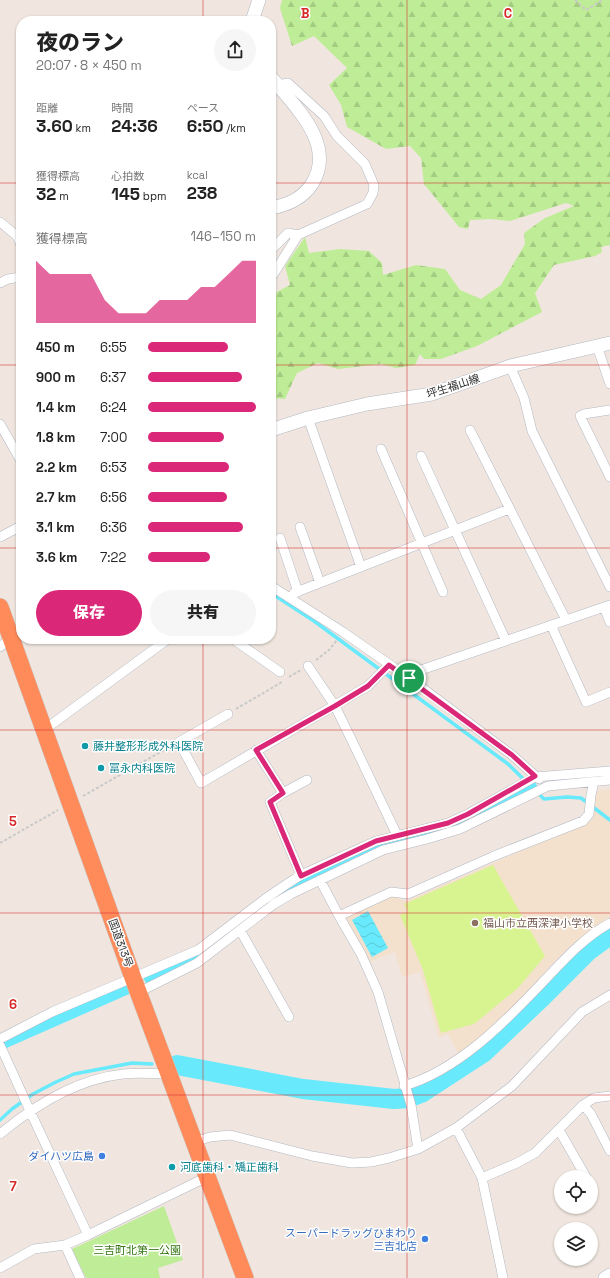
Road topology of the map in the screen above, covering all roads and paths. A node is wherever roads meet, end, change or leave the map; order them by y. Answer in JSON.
{"nodes":[{"id":1,"x":259,"y":0,"type":"edge"},
{"id":2,"x":575,"y":0,"type":"edge"},
{"id":3,"x":603,"y":0,"type":"edge"},
{"id":4,"x":254,"y":16,"type":"edge"},
{"id":5,"x":276,"y":81,"type":"edge"},
{"id":6,"x":276,"y":84,"type":"edge"},
{"id":7,"x":276,"y":207,"type":"edge"},
{"id":8,"x":0,"y":222,"type":"edge"},
{"id":9,"x":16,"y":235,"type":"edge"},
{"id":10,"x":298,"y":235,"type":"junction"},
{"id":11,"x":276,"y":245,"type":"edge"},
{"id":12,"x":276,"y":270,"type":"edge"},
{"id":13,"x":16,"y":278,"type":"edge"},
{"id":14,"x":0,"y":282,"type":"edge"},
{"id":15,"x":604,"y":344,"type":"edge"},
{"id":16,"x":510,"y":366,"type":"junction"},
{"id":17,"x":610,"y":384,"type":"edge"},
{"id":18,"x":610,"y":410,"type":"edge"},
{"id":19,"x":308,"y":418,"type":"junction"},
{"id":20,"x":0,"y":424,"type":"edge"},
{"id":21,"x":276,"y":428,"type":"edge"},
{"id":22,"x":470,"y":430,"type":"dead end"},
{"id":23,"x":381,"y":449,"type":"dead end"},
{"id":24,"x":16,"y":452,"type":"edge"},
{"id":25,"x":421,"y":456,"type":"dead end"},
{"id":26,"x":610,"y":477,"type":"edge"},
{"id":27,"x":509,"y":509,"type":"junction"},
{"id":28,"x":300,"y":527,"type":"dead end"},
{"id":29,"x":16,"y":529,"type":"edge"},
{"id":30,"x":455,"y":530,"type":"junction"},
{"id":31,"x":0,"y":537,"type":"edge"},
{"id":32,"x":280,"y":538,"type":"dead end"},
{"id":33,"x":421,"y":543,"type":"junction"},
{"id":34,"x":360,"y":567,"type":"junction"},
{"id":35,"x":320,"y":583,"type":"junction"},
{"id":36,"x":610,"y":587,"type":"edge"},
{"id":37,"x":276,"y":589,"type":"edge"},
{"id":38,"x":298,"y":592,"type":"junction"},
{"id":39,"x":443,"y":592,"type":"dead end"},
{"id":40,"x":292,"y":599,"type":"junction"},
{"id":41,"x":607,"y":606,"type":"edge"},
{"id":42,"x":0,"y":607,"type":"edge"},
{"id":43,"x":566,"y":620,"type":"junction"},
{"id":44,"x":610,"y":622,"type":"edge"},
{"id":45,"x":551,"y":625,"type":"junction"},
{"id":46,"x":10,"y":638,"type":"edge"},
{"id":47,"x":506,"y":641,"type":"junction"},
{"id":48,"x":161,"y":644,"type":"edge"},
{"id":49,"x":240,"y":644,"type":"edge"},
{"id":50,"x":308,"y":666,"type":"dead end"},
{"id":51,"x":388,"y":666,"type":"junction"},
{"id":52,"x":280,"y":672,"type":"dead end"},
{"id":53,"x":409,"y":678,"type":"junction"},
{"id":54,"x":610,"y":692,"type":"edge"},
{"id":55,"x":335,"y":706,"type":"junction"},
{"id":56,"x":228,"y":714,"type":"dead end"},
{"id":57,"x":44,"y":730,"type":"junction"},
{"id":58,"x":181,"y":741,"type":"junction"},
{"id":59,"x":256,"y":750,"type":"junction"},
{"id":60,"x":610,"y":771,"type":"edge"},
{"id":61,"x":533,"y":778,"type":"junction"},
{"id":62,"x":307,"y":780,"type":"dead end"},
{"id":63,"x":610,"y":780,"type":"edge"},
{"id":64,"x":594,"y":782,"type":"junction"},
{"id":65,"x":545,"y":788,"type":"junction"},
{"id":66,"x":283,"y":793,"type":"junction"},
{"id":67,"x":70,"y":803,"type":"junction"},
{"id":68,"x":397,"y":835,"type":"junction"},
{"id":69,"x":0,"y":843,"type":"edge"},
{"id":70,"x":301,"y":876,"type":"junction"},
{"id":71,"x":320,"y":880,"type":"junction"},
{"id":72,"x":338,"y":916,"type":"junction"},
{"id":73,"x":610,"y":923,"type":"edge"},
{"id":74,"x":240,"y":930,"type":"junction"},
{"id":75,"x":136,"y":985,"type":"junction"},
{"id":76,"x":610,"y":995,"type":"edge"},
{"id":77,"x":289,"y":1017,"type":"dead end"},
{"id":78,"x":0,"y":1039,"type":"edge"},
{"id":79,"x":0,"y":1045,"type":"edge"},
{"id":80,"x":169,"y":1074,"type":"junction"},
{"id":81,"x":405,"y":1089,"type":"junction"},
{"id":82,"x":610,"y":1096,"type":"edge"},
{"id":83,"x":582,"y":1104,"type":"junction"},
{"id":84,"x":29,"y":1109,"type":"junction"},
{"id":85,"x":456,"y":1128,"type":"junction"},
{"id":86,"x":559,"y":1130,"type":"junction"},
{"id":87,"x":0,"y":1134,"type":"edge"},
{"id":88,"x":194,"y":1142,"type":"junction"},
{"id":89,"x":418,"y":1148,"type":"junction"},
{"id":90,"x":610,"y":1151,"type":"edge"},
{"id":91,"x":582,"y":1170,"type":"edge"},
{"id":92,"x":207,"y":1177,"type":"junction"},
{"id":93,"x":482,"y":1178,"type":"junction"},
{"id":94,"x":88,"y":1235,"type":"junction"},
{"id":95,"x":64,"y":1245,"type":"junction"},
{"id":96,"x":0,"y":1268,"type":"edge"},
{"id":97,"x":610,"y":1275,"type":"edge"},
{"id":98,"x":80,"y":1278,"type":"edge"},
{"id":99,"x":245,"y":1278,"type":"edge"},
{"id":100,"x":503,"y":1278,"type":"edge"},
{"id":101,"x":605,"y":1278,"type":"edge"}],
"edges":[{"from":1,"to":4,"type":"main road"},
{"from":2,"to":3,"type":"path"},
{"from":5,"to":10,"type":"street"},
{"from":6,"to":7,"type":"main road"},
{"from":8,"to":9,"type":"street"},
{"from":10,"to":11,"type":"street"},
{"from":10,"to":12,"type":"street"},
{"from":13,"to":14,"type":"street"},
{"from":15,"to":16,"type":"main road","name":"坪生福山線"},
{"from":15,"to":17,"type":"street"},
{"from":16,"to":19,"type":"main road","name":"坪生福山線"},
{"from":16,"to":36,"type":"street"},
{"from":18,"to":26,"type":"street"},
{"from":19,"to":21,"type":"main road","name":"坪生福山線"},
{"from":19,"to":34,"type":"street"},
{"from":20,"to":24,"type":"street"},
{"from":22,"to":27,"type":"street"},
{"from":23,"to":33,"type":"street"},
{"from":25,"to":30,"type":"street"},
{"from":27,"to":30,"type":"street"},
{"from":27,"to":43,"type":"street"},
{"from":28,"to":35,"type":"street"},
{"from":29,"to":31,"type":"street"},
{"from":30,"to":33,"type":"street"},
{"from":30,"to":47,"type":"street"},
{"from":32,"to":38,"type":"street"},
{"from":33,"to":34,"type":"street"},
{"from":33,"to":39,"type":"street"},
{"from":34,"to":35,"type":"street"},
{"from":35,"to":38,"type":"street"},
{"from":37,"to":40,"type":"street"},
{"from":38,"to":40,"type":"street"},
{"from":40,"to":51,"type":"street"},
{"from":41,"to":43,"type":"street"},
{"from":41,"to":44,"type":"street"},
{"from":42,"to":46,"type":"highway","name":"国道313号"},
{"from":43,"to":45,"type":"street"},
{"from":45,"to":47,"type":"street"},
{"from":45,"to":54,"type":"street"},
{"from":46,"to":57,"type":"highway","name":"国道313号"},
{"from":47,"to":53,"type":"street"},
{"from":48,"to":57,"type":"street"},
{"from":49,"to":52,"type":"street"},
{"from":50,"to":55,"type":"street"},
{"from":51,"to":53,"type":"street"},
{"from":51,"to":55,"type":"street"},
{"from":53,"to":61,"type":"street"},
{"from":55,"to":59,"type":"street"},
{"from":55,"to":68,"type":"street"},
{"from":56,"to":58,"type":"street"},
{"from":57,"to":67,"type":"highway","name":"国道313号"},
{"from":58,"to":59,"type":"street"},
{"from":58,"to":67,"type":"path"},
{"from":59,"to":66,"type":"street"},
{"from":60,"to":61,"type":"street"},
{"from":61,"to":65,"type":"street"},
{"from":61,"to":68,"type":"street"},
{"from":62,"to":66,"type":"street"},
{"from":63,"to":64,"type":"street"},
{"from":64,"to":65,"type":"street"},
{"from":64,"to":72,"type":"street"},
{"from":65,"to":71,"type":"street"},
{"from":66,"to":70,"type":"street"},
{"from":67,"to":69,"type":"path"},
{"from":67,"to":75,"type":"highway","name":"国道313号"},
{"from":68,"to":70,"type":"street"},
{"from":70,"to":75,"type":"street"},
{"from":71,"to":72,"type":"street"},
{"from":71,"to":74,"type":"street"},
{"from":72,"to":81,"type":"street"},
{"from":73,"to":81,"type":"street"},
{"from":74,"to":75,"type":"street"},
{"from":74,"to":77,"type":"street"},
{"from":75,"to":78,"type":"street"},
{"from":75,"to":80,"type":"highway","name":"国道313号"},
{"from":76,"to":85,"type":"street"},
{"from":79,"to":84,"type":"street"},
{"from":80,"to":84,"type":"street"},
{"from":80,"to":88,"type":"highway","name":"国道313号"},
{"from":81,"to":89,"type":"street"},
{"from":82,"to":83,"type":"street"},
{"from":83,"to":86,"type":"street"},
{"from":83,"to":90,"type":"street"},
{"from":84,"to":87,"type":"street"},
{"from":84,"to":94,"type":"street"},
{"from":85,"to":89,"type":"street"},
{"from":85,"to":93,"type":"street"},
{"from":86,"to":91,"type":"street"},
{"from":86,"to":93,"type":"street"},
{"from":88,"to":89,"type":"street"},
{"from":88,"to":92,"type":"highway","name":"国道313号"},
{"from":92,"to":94,"type":"street"},
{"from":92,"to":99,"type":"highway","name":"国道313号"},
{"from":93,"to":100,"type":"street"},
{"from":94,"to":95,"type":"street"},
{"from":95,"to":96,"type":"street"},
{"from":95,"to":98,"type":"street"},
{"from":97,"to":101,"type":"main road"}]}
